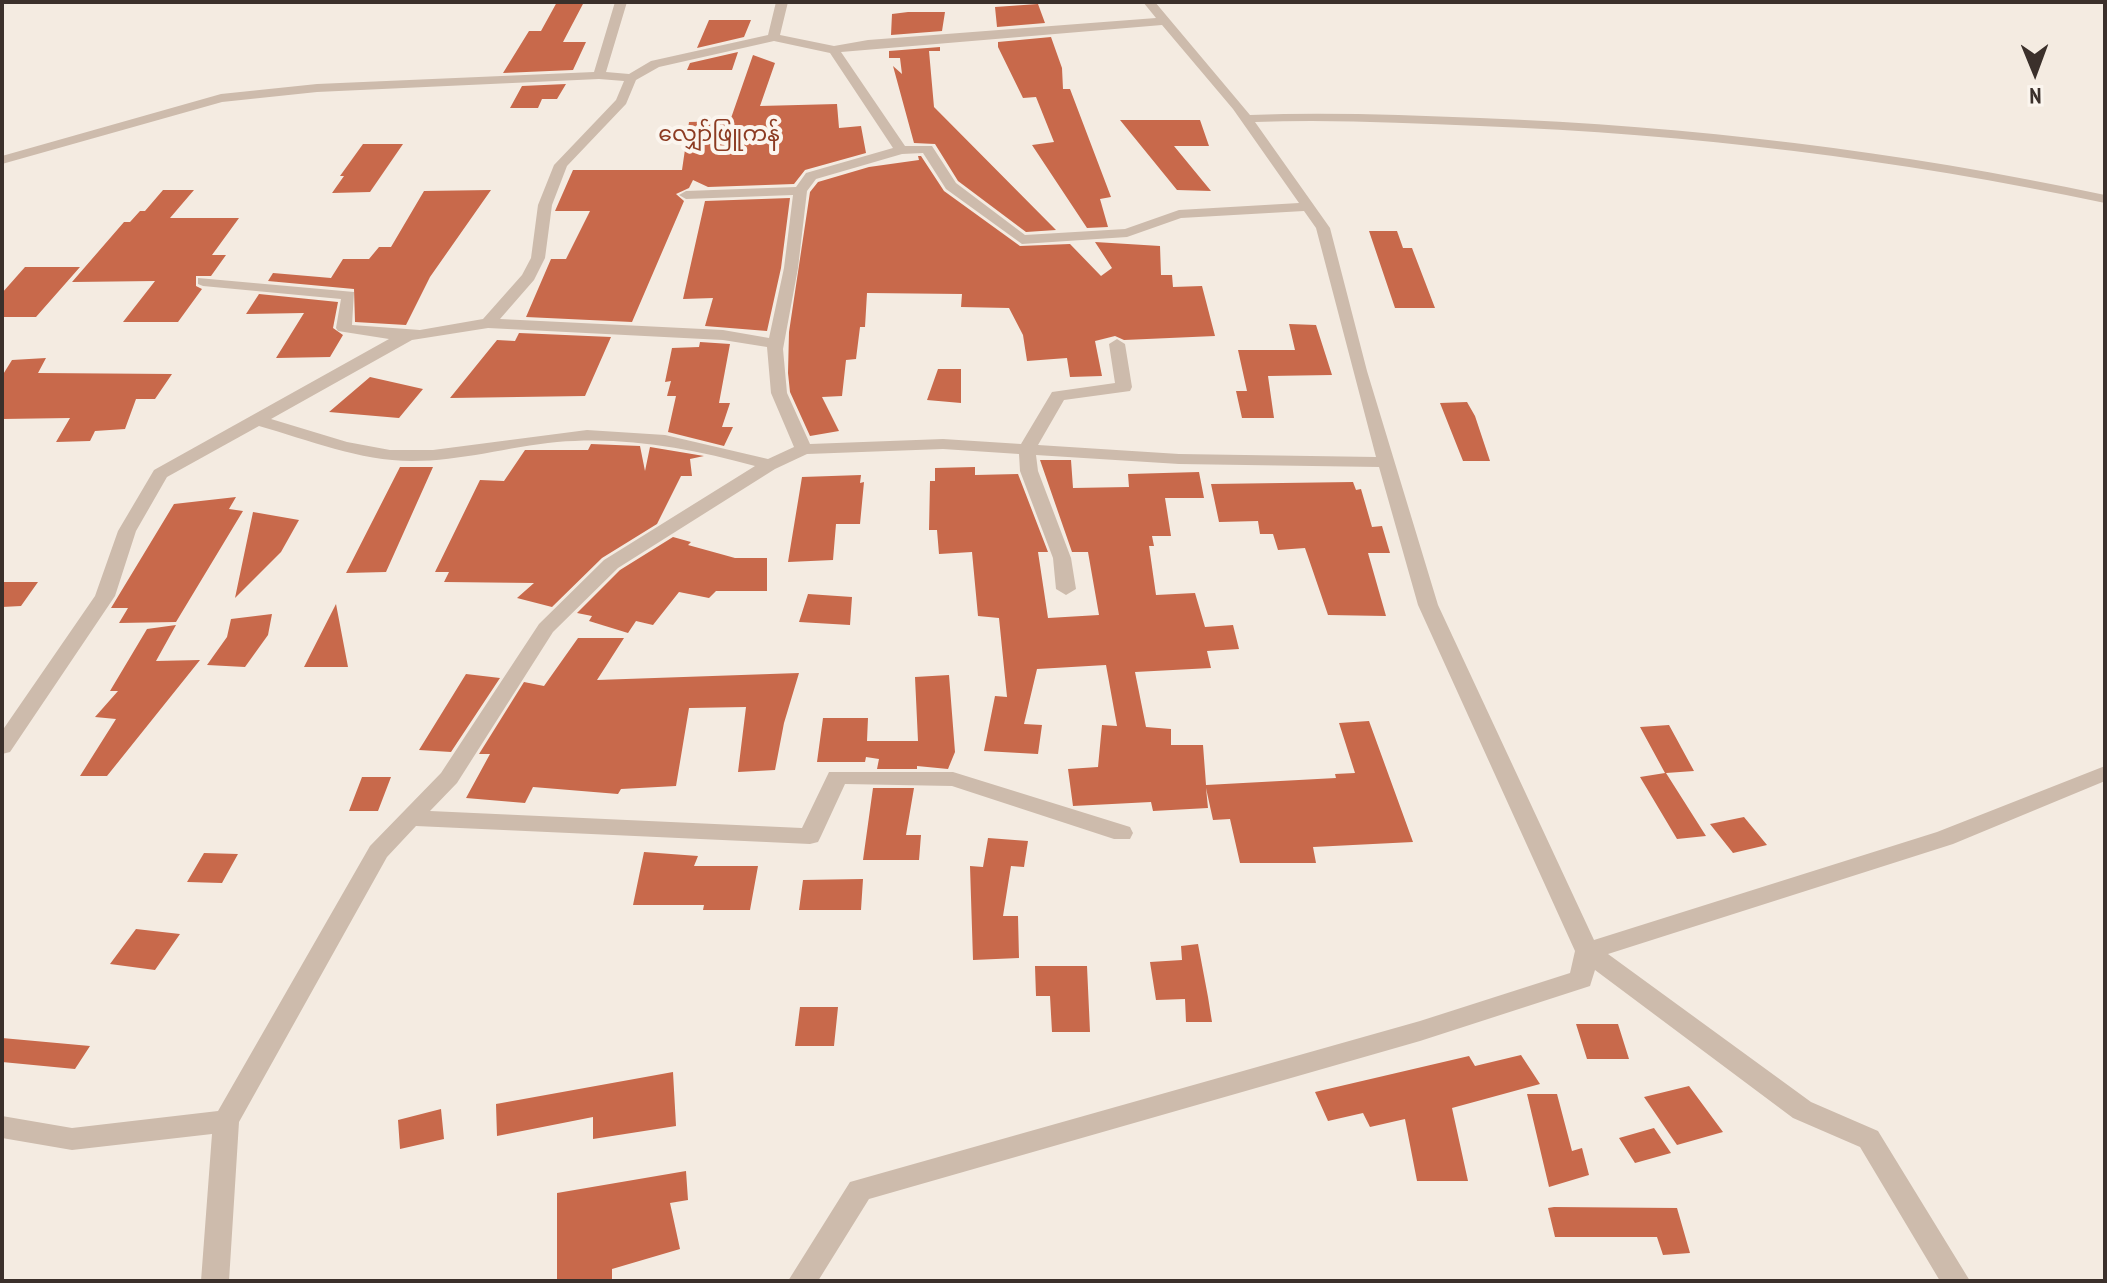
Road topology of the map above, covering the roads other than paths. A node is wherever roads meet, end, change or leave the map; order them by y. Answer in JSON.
{"nodes":[{"id":1,"x":621,"y":2,"type":"edge"},
{"id":2,"x":782,"y":2,"type":"edge"},
{"id":3,"x":1149,"y":2,"type":"edge"},
{"id":4,"x":1163,"y":21,"type":"junction"},
{"id":5,"x":774,"y":37,"type":"junction"},
{"id":6,"x":834,"y":50,"type":"junction"},
{"id":7,"x":599,"y":75,"type":"junction"},
{"id":8,"x":631,"y":78,"type":"junction"},
{"id":9,"x":1246,"y":119,"type":"junction"},
{"id":10,"x":901,"y":150,"type":"junction"},
{"id":11,"x":2,"y":160,"type":"edge"},
{"id":12,"x":800,"y":191,"type":"junction"},
{"id":13,"x":686,"y":195,"type":"dead end"},
{"id":14,"x":2105,"y":199,"type":"edge"},
{"id":15,"x":1309,"y":207,"type":"junction"},
{"id":16,"x":203,"y":281,"type":"dead end"},
{"id":17,"x":488,"y":323,"type":"junction"},
{"id":18,"x":409,"y":335,"type":"junction"},
{"id":19,"x":776,"y":344,"type":"junction"},
{"id":20,"x":1117,"y":344,"type":"dead end"},
{"id":21,"x":260,"y":421,"type":"junction"},
{"id":22,"x":804,"y":449,"type":"junction"},
{"id":23,"x":1027,"y":449,"type":"junction"},
{"id":24,"x":1386,"y":462,"type":"junction"},
{"id":25,"x":769,"y":465,"type":"junction"},
{"id":26,"x":1066,"y":589,"type":"dead end"},
{"id":27,"x":2,"y":747,"type":"edge"},
{"id":28,"x":2105,"y":773,"type":"edge"},
{"id":29,"x":413,"y":818,"type":"junction"},
{"id":30,"x":1122,"y":833,"type":"dead end"},
{"id":31,"x":1587,"y":951,"type":"junction"},
{"id":32,"x":226,"y":1121,"type":"junction"},
{"id":33,"x":2,"y":1127,"type":"edge"},
{"id":34,"x":215,"y":1281,"type":"edge"},
{"id":35,"x":802,"y":1281,"type":"edge"},
{"id":36,"x":1956,"y":1281,"type":"edge"}],
"edges":[{"from":1,"to":7,"type":"street"},
{"from":2,"to":5,"type":"street"},
{"from":3,"to":4,"type":"street"},
{"from":4,"to":6,"type":"street"},
{"from":4,"to":9,"type":"street"},
{"from":5,"to":6,"type":"street"},
{"from":5,"to":8,"type":"street"},
{"from":6,"to":10,"type":"street"},
{"from":7,"to":8,"type":"street"},
{"from":7,"to":11,"type":"street"},
{"from":8,"to":17,"type":"street"},
{"from":9,"to":14,"type":"street"},
{"from":9,"to":15,"type":"street"},
{"from":10,"to":12,"type":"street"},
{"from":10,"to":15,"type":"street"},
{"from":12,"to":13,"type":"street"},
{"from":12,"to":19,"type":"street"},
{"from":15,"to":24,"type":"street"},
{"from":16,"to":18,"type":"street"},
{"from":17,"to":18,"type":"street"},
{"from":17,"to":19,"type":"street"},
{"from":18,"to":21,"type":"street"},
{"from":19,"to":22,"type":"street"},
{"from":20,"to":23,"type":"street"},
{"from":21,"to":25,"type":"street"},
{"from":21,"to":27,"type":"street"},
{"from":22,"to":23,"type":"street"},
{"from":22,"to":25,"type":"street"},
{"from":23,"to":24,"type":"street"},
{"from":23,"to":26,"type":"street"},
{"from":24,"to":31,"type":"street"},
{"from":25,"to":29,"type":"street"},
{"from":28,"to":31,"type":"street"},
{"from":29,"to":30,"type":"street"},
{"from":29,"to":32,"type":"street"},
{"from":31,"to":35,"type":"street"},
{"from":31,"to":36,"type":"street"},
{"from":32,"to":33,"type":"street"},
{"from":32,"to":34,"type":"street"}]}
